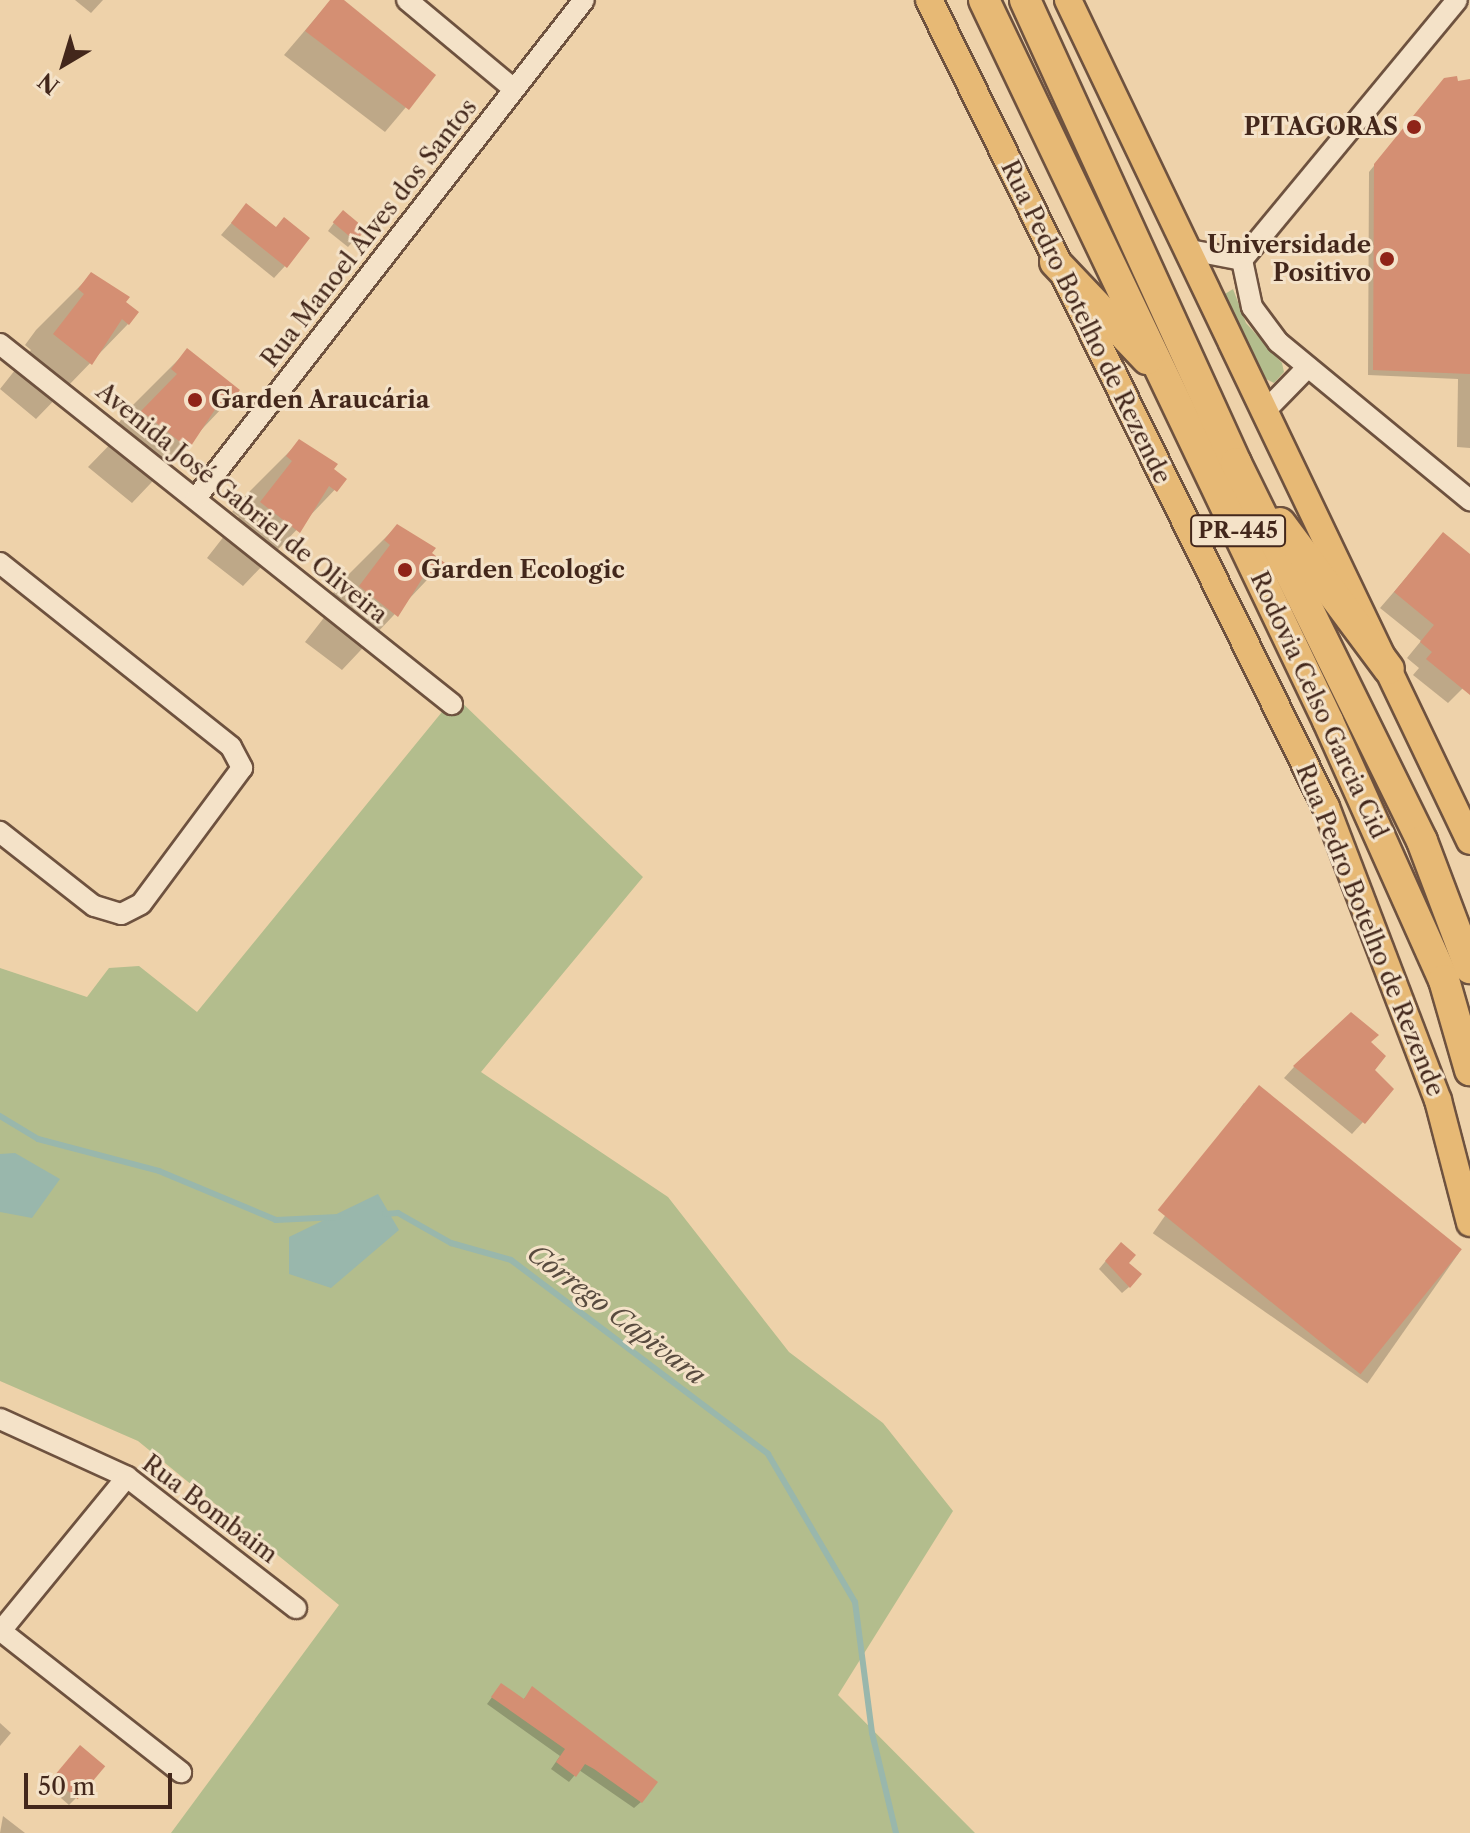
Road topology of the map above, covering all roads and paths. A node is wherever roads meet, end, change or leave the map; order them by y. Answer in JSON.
{"nodes":[{"id":1,"x":407,"y":0,"type":"edge"},
{"id":2,"x":584,"y":0,"type":"edge"},
{"id":3,"x":929,"y":0,"type":"edge"},
{"id":4,"x":984,"y":0,"type":"edge"},
{"id":5,"x":1025,"y":0,"type":"edge"},
{"id":6,"x":1068,"y":0,"type":"edge"},
{"id":7,"x":1457,"y":0,"type":"edge"},
{"id":8,"x":514,"y":89,"type":"junction"},
{"id":9,"x":1190,"y":250,"type":"junction"},
{"id":10,"x":1242,"y":260,"type":"junction"},
{"id":11,"x":1055,"y":262,"type":"junction"},
{"id":12,"x":0,"y":344,"type":"edge"},
{"id":13,"x":1308,"y":367,"type":"junction"},
{"id":14,"x":1168,"y":381,"type":"junction"},
{"id":15,"x":1266,"y":410,"type":"junction"},
{"id":16,"x":1236,"y":463,"type":"junction"},
{"id":17,"x":196,"y":498,"type":"junction"},
{"id":18,"x":1470,"y":500,"type":"edge"},
{"id":19,"x":0,"y":563,"type":"edge"},
{"id":20,"x":1389,"y":669,"type":"junction"},
{"id":21,"x":452,"y":704,"type":"dead end"},
{"id":22,"x":0,"y":832,"type":"edge"},
{"id":23,"x":1470,"y":841,"type":"edge"},
{"id":24,"x":1470,"y":968,"type":"edge"},
{"id":25,"x":1470,"y":1070,"type":"edge"},
{"id":26,"x":1470,"y":1223,"type":"edge"},
{"id":27,"x":0,"y":1419,"type":"edge"},
{"id":28,"x":127,"y":1477,"type":"junction"},
{"id":29,"x":296,"y":1608,"type":"dead end"},
{"id":30,"x":0,"y":1631,"type":"edge"},
{"id":31,"x":181,"y":1772,"type":"dead end"}],
"edges":[{"from":1,"to":8,"type":"street"},
{"from":2,"to":8,"type":"street","name":"Rua Manoel Alves dos Santos"},
{"from":3,"to":11,"type":"main road","name":"Rua Pedro Botelho de Rezende"},
{"from":4,"to":14,"type":"highway","name":"Rodovia Celso Garcia Cid","number":"PR-445"},
{"from":5,"to":16,"type":"highway","name":"Rodovia Celso Garcia Cid","number":"PR-445"},
{"from":6,"to":9,"type":"main road","number":"PR-445"},
{"from":7,"to":10,"type":"street"},
{"from":8,"to":17,"type":"street","name":"Rua Manoel Alves dos Santos"},
{"from":9,"to":10,"type":"street"},
{"from":9,"to":15,"type":"main road","number":"PR-445"},
{"from":10,"to":13,"type":"street"},
{"from":11,"to":14,"type":"highway"},
{"from":11,"to":26,"type":"main road","name":"Rua Pedro Botelho de Rezende"},
{"from":12,"to":17,"type":"street","name":"Avenida José Gabriel de Oliveira"},
{"from":13,"to":15,"type":"street"},
{"from":13,"to":18,"type":"street"},
{"from":14,"to":25,"type":"highway","name":"Rodovia Celso Garcia Cid","number":"PR-445"},
{"from":15,"to":20,"type":"main road","number":"PR-445"},
{"from":16,"to":20,"type":"highway"},
{"from":16,"to":24,"type":"highway","name":"Rodovia Celso Garcia Cid","number":"PR-445"},
{"from":17,"to":21,"type":"street","name":"Avenida José Gabriel de Oliveira"},
{"from":19,"to":22,"type":"street"},
{"from":20,"to":23,"type":"main road","number":"PR-445"},
{"from":27,"to":28,"type":"street","name":"Rua Bombaim"},
{"from":28,"to":29,"type":"street","name":"Rua Bombaim"},
{"from":28,"to":30,"type":"street"},
{"from":30,"to":31,"type":"street"}]}
